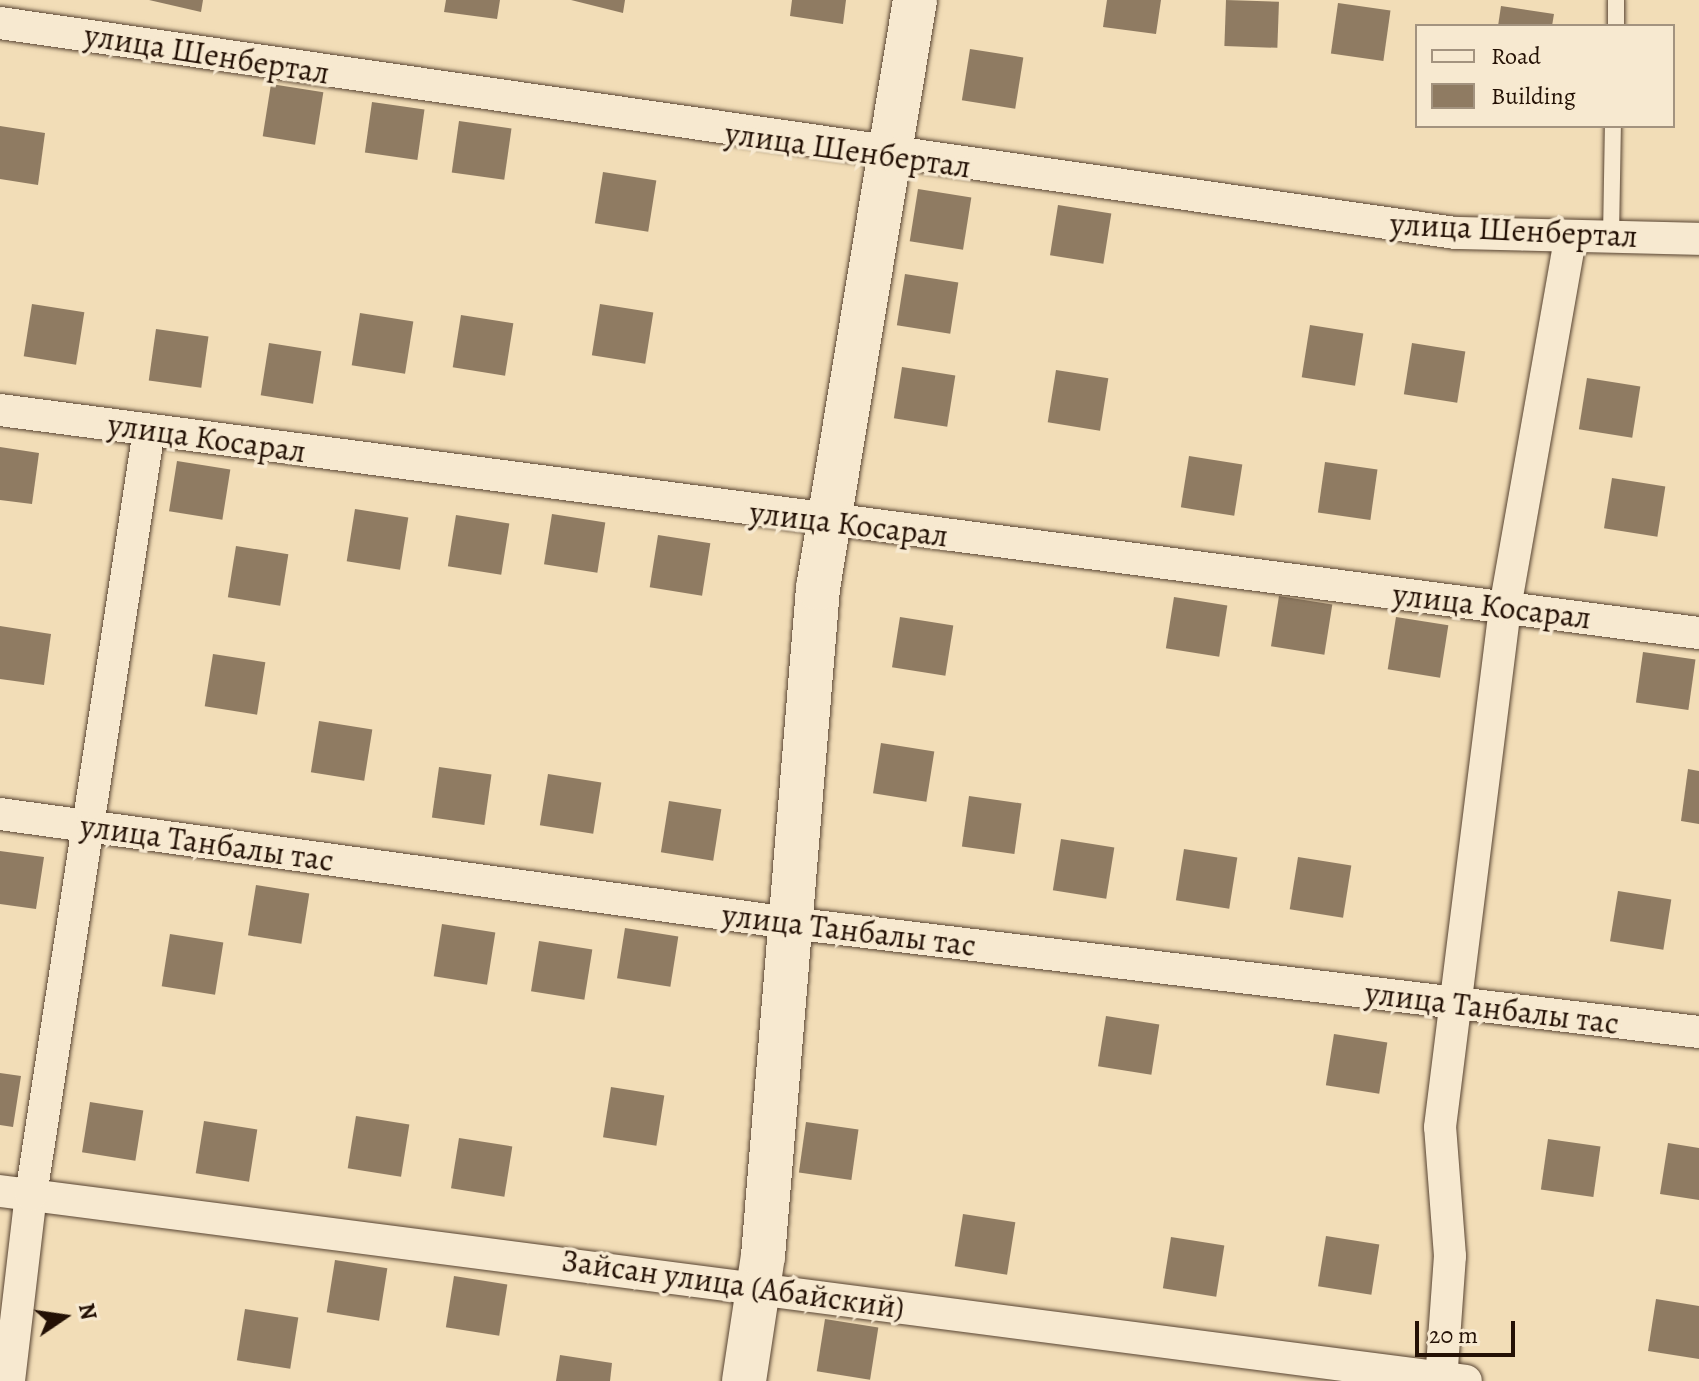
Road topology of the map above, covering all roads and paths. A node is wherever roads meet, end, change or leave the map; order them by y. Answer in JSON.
{"nodes":[{"id":1,"x":915,"y":0,"type":"edge"},
{"id":2,"x":1616,"y":0,"type":"edge"},
{"id":3,"x":0,"y":23,"type":"edge"},
{"id":4,"x":1616,"y":24,"type":"edge"},
{"id":5,"x":1613,"y":128,"type":"edge"},
{"id":6,"x":885,"y":156,"type":"junction"},
{"id":7,"x":1611,"y":236,"type":"junction"},
{"id":8,"x":1570,"y":238,"type":"junction"},
{"id":9,"x":1699,"y":239,"type":"edge"},
{"id":10,"x":0,"y":410,"type":"edge"},
{"id":11,"x":149,"y":430,"type":"junction"},
{"id":12,"x":831,"y":522,"type":"junction"},
{"id":13,"x":1505,"y":608,"type":"junction"},
{"id":14,"x":1699,"y":633,"type":"edge"},
{"id":15,"x":0,"y":814,"type":"edge"},
{"id":16,"x":86,"y":826,"type":"junction"},
{"id":17,"x":790,"y":923,"type":"junction"},
{"id":18,"x":1456,"y":1003,"type":"junction"},
{"id":19,"x":1699,"y":1032,"type":"edge"},
{"id":20,"x":15,"y":1193,"type":"edge"},
{"id":21,"x":758,"y":1285,"type":"junction"},
{"id":22,"x":1449,"y":1380,"type":"edge"},
{"id":23,"x":9,"y":1381,"type":"edge"},
{"id":24,"x":744,"y":1381,"type":"edge"}],
"edges":[{"from":1,"to":6,"type":"street"},
{"from":2,"to":4,"type":"lane"},
{"from":3,"to":6,"type":"street","name":"улица Шенбертал"},
{"from":5,"to":7,"type":"lane"},
{"from":6,"to":8,"type":"street","name":"улица Шенбертал"},
{"from":6,"to":12,"type":"street"},
{"from":7,"to":8,"type":"street","name":"улица Шенбертал"},
{"from":7,"to":9,"type":"street","name":"улица Шенбертал"},
{"from":8,"to":13,"type":"street"},
{"from":10,"to":11,"type":"street","name":"улица Косарал"},
{"from":11,"to":12,"type":"street","name":"улица Косарал"},
{"from":11,"to":16,"type":"street"},
{"from":12,"to":13,"type":"street","name":"улица Косарал"},
{"from":12,"to":17,"type":"street"},
{"from":13,"to":14,"type":"street","name":"улица Косарал"},
{"from":13,"to":18,"type":"street"},
{"from":15,"to":16,"type":"street","name":"улица Танбалы тас"},
{"from":16,"to":17,"type":"street","name":"улица Танбалы тас"},
{"from":16,"to":20,"type":"street"},
{"from":17,"to":18,"type":"street","name":"улица Танбалы тас"},
{"from":17,"to":21,"type":"street"},
{"from":18,"to":19,"type":"street","name":"улица Танбалы тас"},
{"from":18,"to":22,"type":"street"},
{"from":20,"to":21,"type":"street","name":"Зайсан улица (Абайский)"},
{"from":20,"to":23,"type":"street"},
{"from":21,"to":22,"type":"street","name":"Зайсан улица (Абайский)"},
{"from":21,"to":24,"type":"street"}]}
